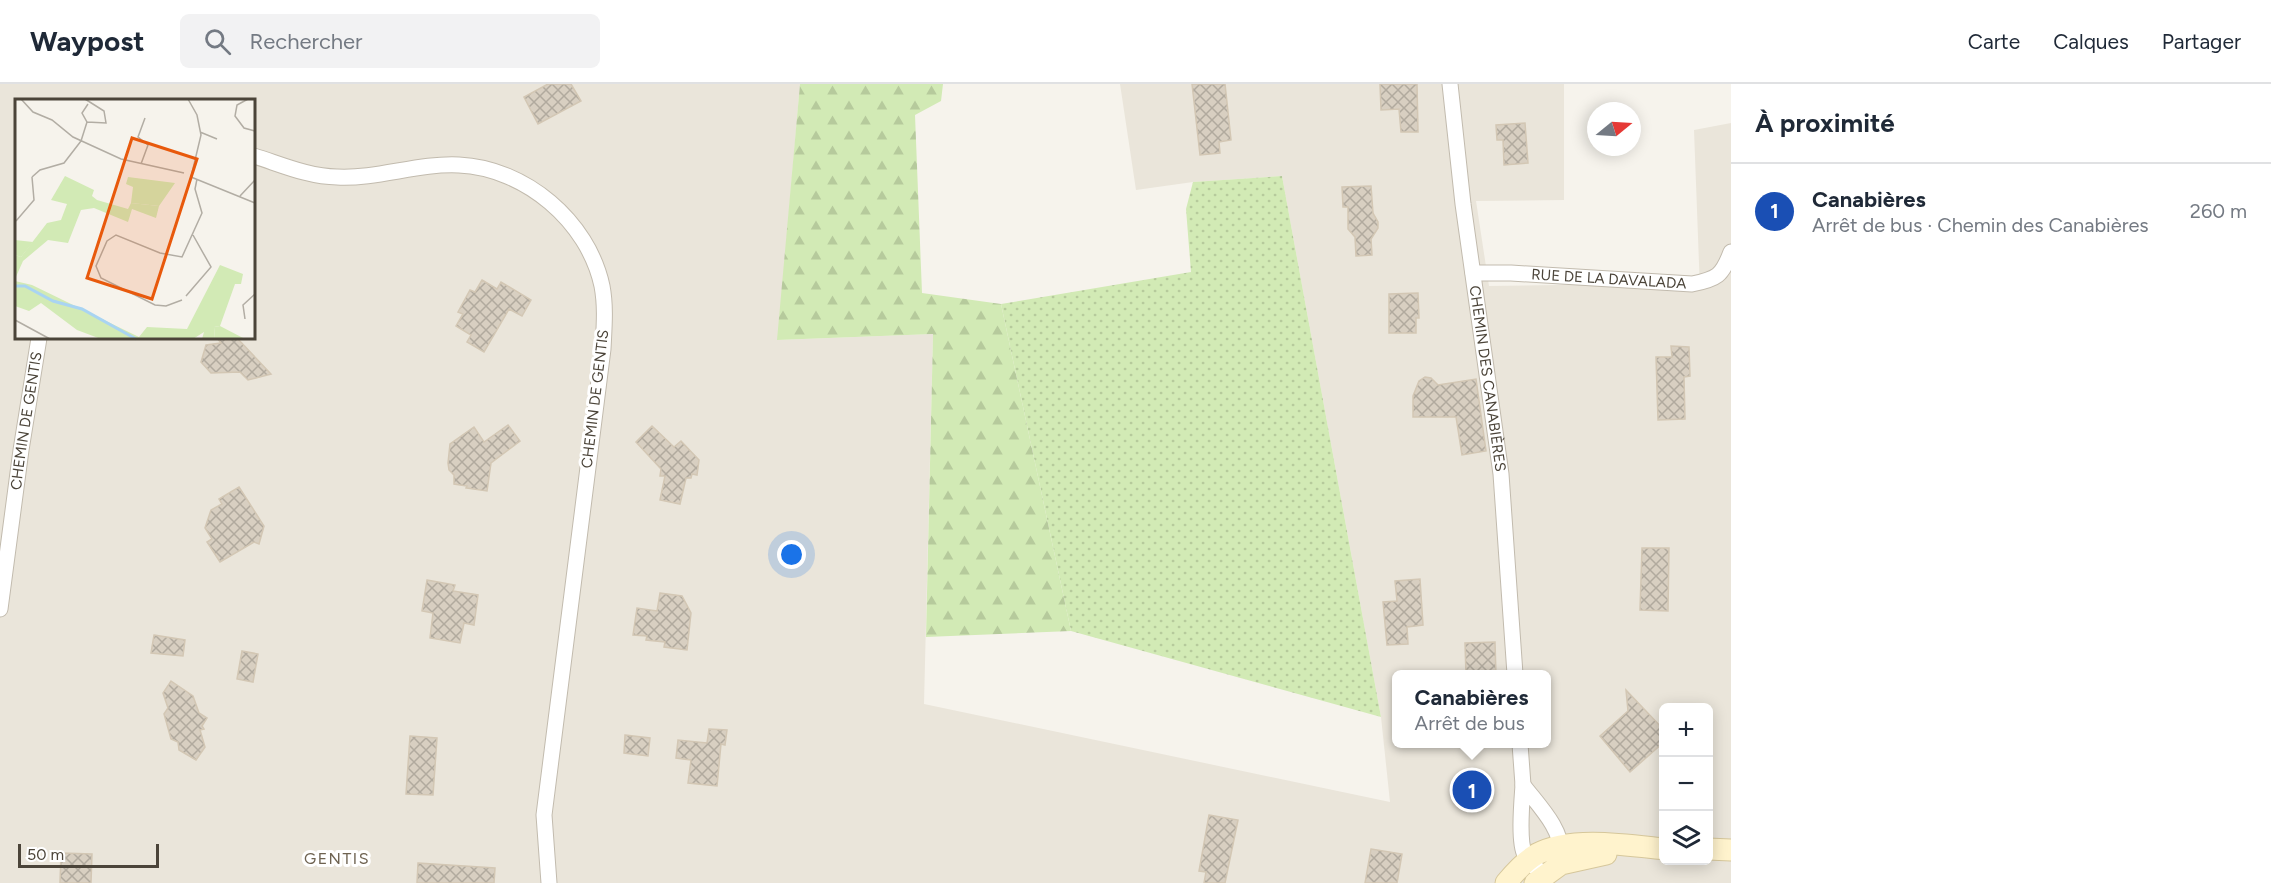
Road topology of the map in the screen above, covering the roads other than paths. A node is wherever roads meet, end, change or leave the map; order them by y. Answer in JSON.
{"nodes":[{"id":1,"x":1450,"y":84,"type":"edge"},
{"id":2,"x":255,"y":156,"type":"edge"},
{"id":3,"x":1731,"y":252,"type":"edge"},
{"id":4,"x":1473,"y":273,"type":"junction"},
{"id":5,"x":39,"y":339,"type":"edge"},
{"id":6,"x":0,"y":609,"type":"edge"},
{"id":7,"x":1515,"y":670,"type":"edge"},
{"id":8,"x":1520,"y":748,"type":"edge"},
{"id":9,"x":1523,"y":785,"type":"junction"},
{"id":10,"x":1659,"y":849,"type":"edge"},
{"id":11,"x":1713,"y":849,"type":"edge"},
{"id":12,"x":1731,"y":850,"type":"edge"},
{"id":13,"x":1547,"y":864,"type":"edge"},
{"id":14,"x":549,"y":883,"type":"edge"},
{"id":15,"x":1506,"y":883,"type":"edge"}],
"edges":[{"from":1,"to":4,"type":"street","name":"CHEMIN DES CANABIÈRES"},
{"from":2,"to":14,"type":"street","name":"CHEMIN DE GENTIS"},
{"from":3,"to":4,"type":"street","name":"RUE DE LA DAVALADA"},
{"from":4,"to":7,"type":"street","name":"CHEMIN DES CANABIÈRES"},
{"from":5,"to":6,"type":"street","name":"CHEMIN DE GENTIS"},
{"from":8,"to":9,"type":"street"},
{"from":9,"to":13,"type":"street"},
{"from":9,"to":13,"type":"street"},
{"from":10,"to":13,"type":"street"},
{"from":11,"to":12,"type":"street"},
{"from":13,"to":15,"type":"street"}]}
